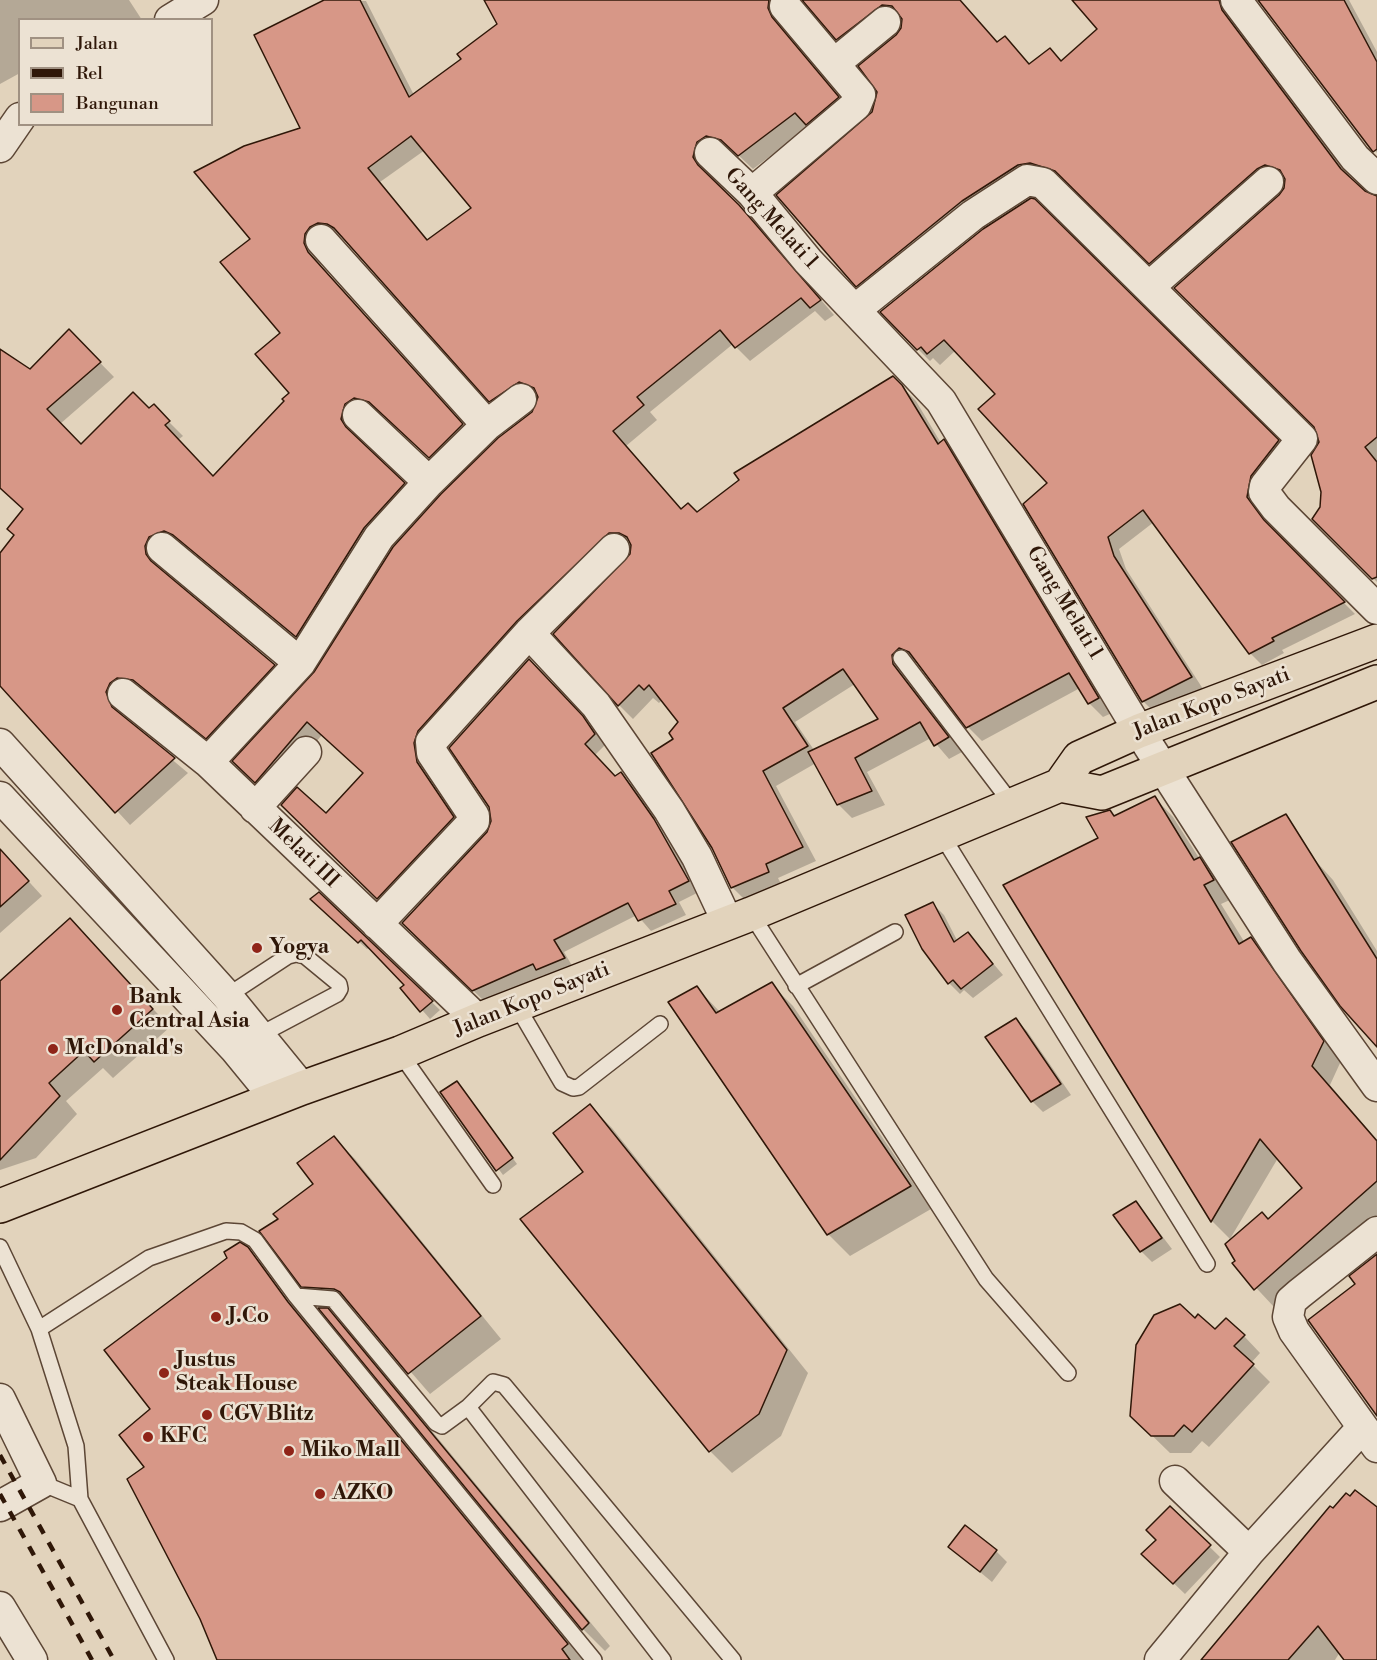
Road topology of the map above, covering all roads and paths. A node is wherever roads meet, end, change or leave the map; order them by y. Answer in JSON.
{"nodes":[{"id":1,"x":203,"y":0,"type":"edge"},
{"id":2,"x":1236,"y":0,"type":"edge"},
{"id":3,"x":785,"y":6,"type":"dead end"},
{"id":4,"x":173,"y":18,"type":"edge"},
{"id":5,"x":885,"y":22,"type":"dead end"},
{"id":6,"x":835,"y":63,"type":"junction"},
{"id":7,"x":18,"y":121,"type":"edge"},
{"id":8,"x":0,"y":147,"type":"edge"},
{"id":9,"x":710,"y":153,"type":"dead end"},
{"id":10,"x":1377,"y":179,"type":"edge"},
{"id":11,"x":1268,"y":182,"type":"dead end"},
{"id":12,"x":752,"y":193,"type":"junction"},
{"id":13,"x":321,"y":240,"type":"dead end"},
{"id":14,"x":1149,"y":287,"type":"junction"},
{"id":15,"x":856,"y":309,"type":"junction"},
{"id":16,"x":521,"y":399,"type":"dead end"},
{"id":17,"x":358,"y":415,"type":"dead end"},
{"id":18,"x":487,"y":425,"type":"junction"},
{"id":19,"x":429,"y":482,"type":"junction"},
{"id":20,"x":162,"y":548,"type":"dead end"},
{"id":21,"x":614,"y":549,"type":"dead end"},
{"id":22,"x":1377,"y":609,"type":"edge"},
{"id":23,"x":529,"y":633,"type":"junction"},
{"id":24,"x":1377,"y":641,"type":"edge"},
{"id":25,"x":901,"y":658,"type":"dead end"},
{"id":26,"x":300,"y":663,"type":"junction"},
{"id":27,"x":1377,"y":682,"type":"edge"},
{"id":28,"x":123,"y":694,"type":"dead end"},
{"id":29,"x":1139,"y":731,"type":"junction"},
{"id":30,"x":0,"y":744,"type":"edge"},
{"id":31,"x":306,"y":752,"type":"dead end"},
{"id":32,"x":208,"y":762,"type":"junction"},
{"id":33,"x":1163,"y":767,"type":"junction"},
{"id":34,"x":1060,"y":785,"type":"junction"},
{"id":35,"x":0,"y":797,"type":"edge"},
{"id":36,"x":1012,"y":804,"type":"junction"},
{"id":37,"x":255,"y":808,"type":"junction"},
{"id":38,"x":941,"y":834,"type":"junction"},
{"id":39,"x":85,"y":840,"type":"junction"},
{"id":40,"x":61,"y":861,"type":"junction"},
{"id":41,"x":739,"y":919,"type":"junction"},
{"id":42,"x":377,"y":924,"type":"junction"},
{"id":43,"x":894,"y":932,"type":"dead end"},
{"id":44,"x":796,"y":986,"type":"junction"},
{"id":45,"x":227,"y":996,"type":"junction"},
{"id":46,"x":517,"y":1006,"type":"junction"},
{"id":47,"x":203,"y":1015,"type":"junction"},
{"id":48,"x":478,"y":1020,"type":"junction"},
{"id":49,"x":660,"y":1024,"type":"dead end"},
{"id":50,"x":247,"y":1042,"type":"junction"},
{"id":51,"x":400,"y":1053,"type":"junction"},
{"id":52,"x":1376,"y":1082,"type":"edge"},
{"id":53,"x":289,"y":1093,"type":"junction"},
{"id":54,"x":493,"y":1185,"type":"dead end"},
{"id":55,"x":0,"y":1206,"type":"edge"},
{"id":56,"x":1377,"y":1232,"type":"edge"},
{"id":57,"x":0,"y":1247,"type":"edge"},
{"id":58,"x":1207,"y":1264,"type":"dead end"},
{"id":59,"x":296,"y":1296,"type":"junction"},
{"id":60,"x":39,"y":1329,"type":"junction"},
{"id":61,"x":1068,"y":1372,"type":"dead end"},
{"id":62,"x":0,"y":1399,"type":"edge"},
{"id":63,"x":468,"y":1407,"type":"junction"},
{"id":64,"x":1370,"y":1437,"type":"edge"},
{"id":65,"x":1175,"y":1481,"type":"dead end"},
{"id":66,"x":41,"y":1484,"type":"junction"},
{"id":67,"x":80,"y":1499,"type":"junction"},
{"id":68,"x":0,"y":1506,"type":"edge"},
{"id":69,"x":1249,"y":1552,"type":"junction"},
{"id":70,"x":0,"y":1607,"type":"edge"},
{"id":71,"x":32,"y":1660,"type":"edge"},
{"id":72,"x":166,"y":1660,"type":"edge"},
{"id":73,"x":594,"y":1660,"type":"edge"},
{"id":74,"x":663,"y":1660,"type":"edge"},
{"id":75,"x":733,"y":1660,"type":"edge"},
{"id":76,"x":1160,"y":1660,"type":"edge"}],
"edges":[{"from":1,"to":4,"type":"street"},
{"from":2,"to":10,"type":"street"},
{"from":3,"to":6,"type":"street"},
{"from":5,"to":6,"type":"street"},
{"from":6,"to":12,"type":"street"},
{"from":7,"to":8,"type":"street"},
{"from":9,"to":12,"type":"street","name":"Gang Melati 1"},
{"from":11,"to":14,"type":"street"},
{"from":12,"to":15,"type":"street","name":"Gang Melati 1"},
{"from":13,"to":18,"type":"street"},
{"from":14,"to":15,"type":"street"},
{"from":14,"to":22,"type":"street"},
{"from":15,"to":29,"type":"street","name":"Gang Melati 1"},
{"from":16,"to":18,"type":"street"},
{"from":17,"to":19,"type":"street"},
{"from":18,"to":19,"type":"street"},
{"from":19,"to":26,"type":"street"},
{"from":20,"to":26,"type":"street"},
{"from":21,"to":23,"type":"street"},
{"from":23,"to":41,"type":"street"},
{"from":23,"to":42,"type":"street"},
{"from":24,"to":29,"type":"main road","name":"Jalan Kopo Sayati"},
{"from":25,"to":36,"type":"lane"},
{"from":26,"to":32,"type":"street"},
{"from":27,"to":33,"type":"main road","name":"Jalan Kopo Sayati"},
{"from":28,"to":32,"type":"street","name":"Melati III"},
{"from":29,"to":33,"type":"street","name":"Gang Melati 1"},
{"from":29,"to":34,"type":"main road","name":"Jalan Kopo Sayati"},
{"from":30,"to":39,"type":"street"},
{"from":31,"to":37,"type":"street"},
{"from":32,"to":37,"type":"street","name":"Melati III"},
{"from":33,"to":34,"type":"main road","name":"Jalan Kopo Sayati"},
{"from":33,"to":52,"type":"street","name":"Gang Melati 1"},
{"from":34,"to":36,"type":"main road","name":"Jalan Kopo Sayati"},
{"from":35,"to":40,"type":"street"},
{"from":36,"to":38,"type":"main road","name":"Jalan Kopo Sayati"},
{"from":37,"to":42,"type":"street","name":"Melati III"},
{"from":38,"to":41,"type":"main road","name":"Jalan Kopo Sayati"},
{"from":38,"to":58,"type":"lane"},
{"from":39,"to":40,"type":"street"},
{"from":39,"to":45,"type":"street"},
{"from":40,"to":47,"type":"street"},
{"from":41,"to":44,"type":"lane"},
{"from":41,"to":46,"type":"main road","name":"Jalan Kopo Sayati"},
{"from":42,"to":48,"type":"street","name":"Melati III"},
{"from":43,"to":44,"type":"lane"},
{"from":44,"to":61,"type":"lane"},
{"from":45,"to":47,"type":"lane"},
{"from":45,"to":50,"type":"street"},
{"from":45,"to":50,"type":"lane"},
{"from":46,"to":48,"type":"main road","name":"Jalan Kopo Sayati"},
{"from":46,"to":49,"type":"lane"},
{"from":47,"to":50,"type":"street"},
{"from":48,"to":51,"type":"main road","name":"Jalan Kopo Sayati"},
{"from":50,"to":53,"type":"street"},
{"from":51,"to":53,"type":"main road","name":"Jalan Kopo Sayati"},
{"from":51,"to":54,"type":"lane"},
{"from":53,"to":55,"type":"main road","name":"Jalan Kopo Sayati"},
{"from":56,"to":64,"type":"street"},
{"from":57,"to":60,"type":"lane"},
{"from":59,"to":60,"type":"lane"},
{"from":59,"to":63,"type":"lane"},
{"from":59,"to":73,"type":"lane"},
{"from":60,"to":67,"type":"lane"},
{"from":62,"to":66,"type":"street"},
{"from":63,"to":74,"type":"lane"},
{"from":63,"to":75,"type":"lane"},
{"from":64,"to":69,"type":"street"},
{"from":65,"to":69,"type":"street"},
{"from":66,"to":67,"type":"lane"},
{"from":66,"to":68,"type":"street"},
{"from":67,"to":72,"type":"lane"},
{"from":69,"to":76,"type":"street"},
{"from":70,"to":71,"type":"street"}]}
